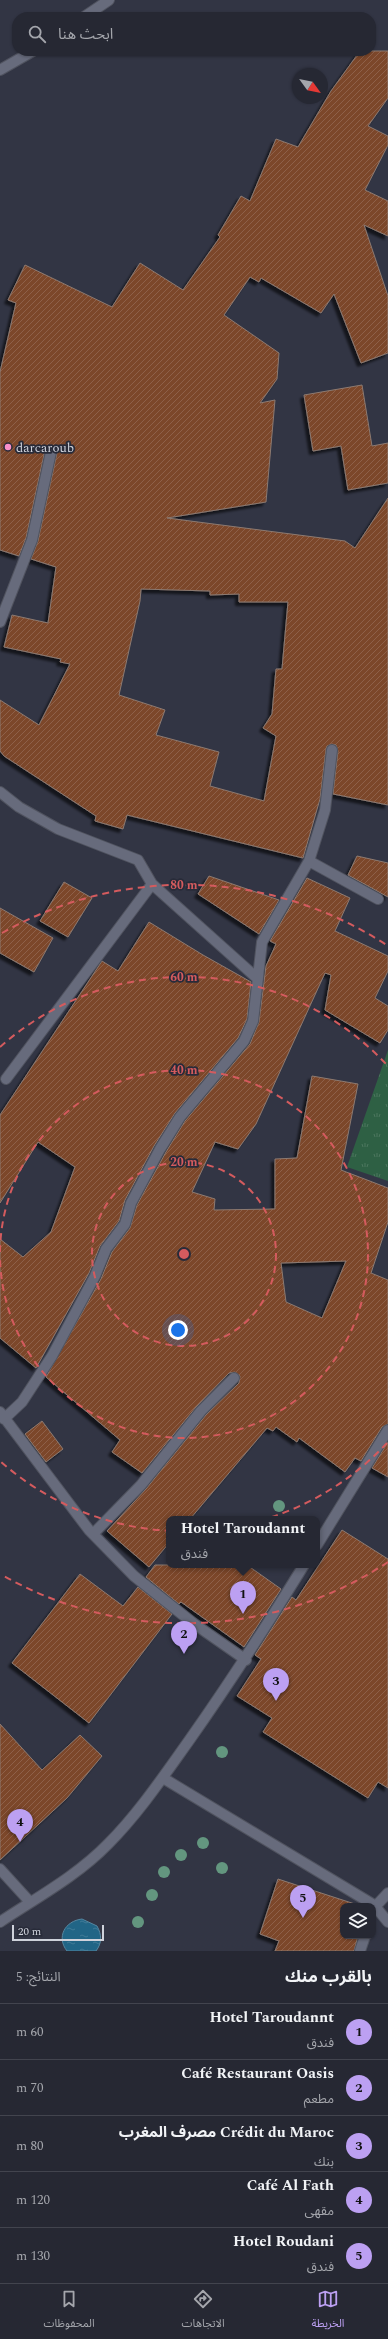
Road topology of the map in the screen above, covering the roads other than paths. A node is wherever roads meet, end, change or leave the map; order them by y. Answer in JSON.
{"nodes":[{"id":1,"x":109,"y":0,"type":"edge"},
{"id":2,"x":91,"y":12,"type":"edge"},
{"id":3,"x":24,"y":56,"type":"edge"},
{"id":4,"x":0,"y":70,"type":"edge"},
{"id":5,"x":51,"y":452,"type":"dead end"},
{"id":6,"x":5,"y":599,"type":"edge"},
{"id":7,"x":0,"y":622,"type":"edge"},
{"id":8,"x":332,"y":750,"type":"dead end"},
{"id":9,"x":0,"y":792,"type":"edge"},
{"id":10,"x":309,"y":861,"type":"junction"},
{"id":11,"x":152,"y":884,"type":"junction"},
{"id":12,"x":378,"y":898,"type":"dead end"},
{"id":13,"x":258,"y":979,"type":"junction"},
{"id":14,"x":6,"y":1079,"type":"dead end"},
{"id":15,"x":234,"y":1378,"type":"dead end"},
{"id":16,"x":2,"y":1416,"type":"edge"},
{"id":17,"x":388,"y":1430,"type":"edge"},
{"id":18,"x":93,"y":1534,"type":"junction"},
{"id":19,"x":320,"y":1540,"type":"edge"},
{"id":20,"x":302,"y":1568,"type":"edge"},
{"id":21,"x":246,"y":1660,"type":"junction"},
{"id":22,"x":163,"y":1778,"type":"junction"},
{"id":23,"x":0,"y":1869,"type":"edge"},
{"id":24,"x":388,"y":1893,"type":"edge"},
{"id":25,"x":30,"y":1902,"type":"junction"},
{"id":26,"x":367,"y":1903,"type":"edge"},
{"id":27,"x":376,"y":1905,"type":"edge"},
{"id":28,"x":376,"y":1909,"type":"edge"},
{"id":29,"x":0,"y":1922,"type":"edge"},
{"id":30,"x":388,"y":1922,"type":"edge"},
{"id":31,"x":364,"y":1939,"type":"edge"},
{"id":32,"x":360,"y":1951,"type":"edge"}],
"edges":[{"from":1,"to":2,"type":"street"},
{"from":3,"to":4,"type":"street"},
{"from":5,"to":6,"type":"street"},
{"from":6,"to":7,"type":"street"},
{"from":8,"to":10,"type":"street"},
{"from":9,"to":11,"type":"street"},
{"from":10,"to":12,"type":"street"},
{"from":10,"to":13,"type":"street"},
{"from":11,"to":13,"type":"street"},
{"from":11,"to":14,"type":"street"},
{"from":13,"to":16,"type":"street"},
{"from":15,"to":18,"type":"street"},
{"from":16,"to":18,"type":"street"},
{"from":17,"to":19,"type":"street"},
{"from":18,"to":21,"type":"street"},
{"from":20,"to":21,"type":"street"},
{"from":21,"to":22,"type":"street"},
{"from":22,"to":25,"type":"street"},
{"from":22,"to":26,"type":"street"},
{"from":23,"to":25,"type":"street"},
{"from":24,"to":27,"type":"street"},
{"from":25,"to":29,"type":"street"},
{"from":28,"to":30,"type":"street"},
{"from":31,"to":32,"type":"street"}]}
